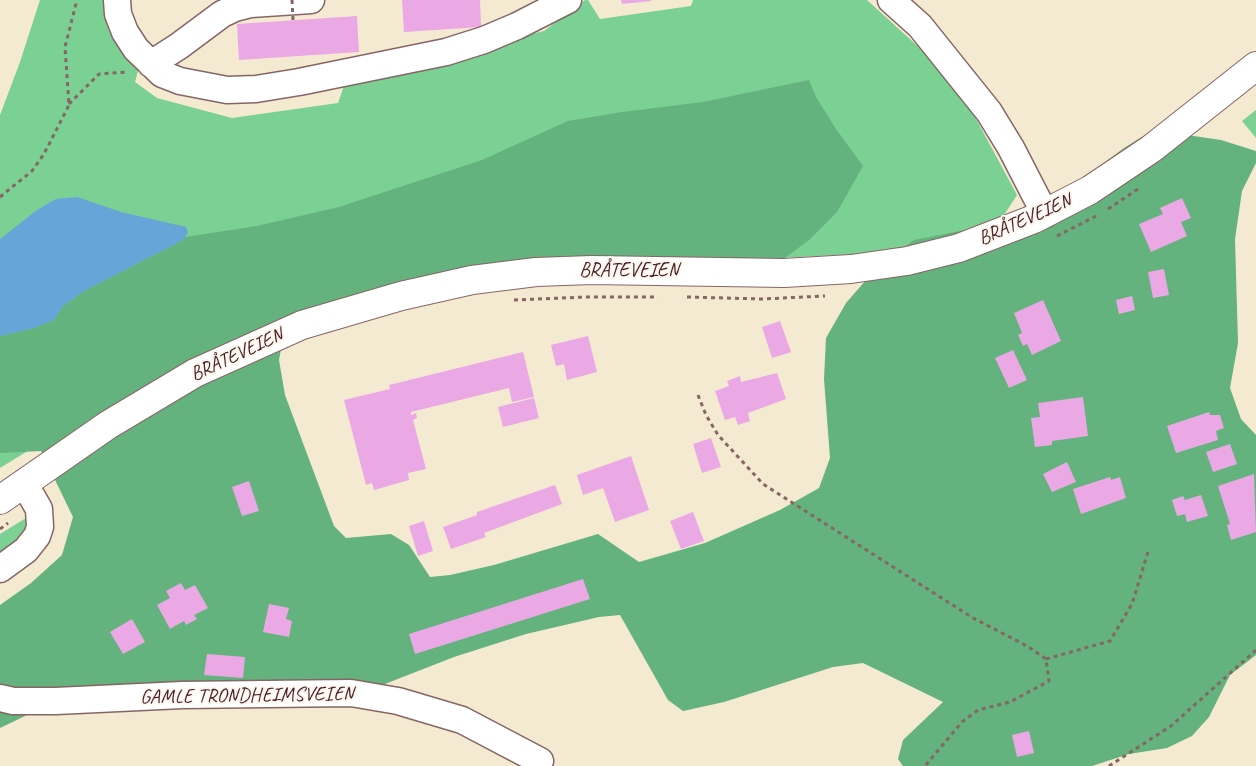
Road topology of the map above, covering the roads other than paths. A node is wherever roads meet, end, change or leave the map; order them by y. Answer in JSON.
{"nodes":[{"id":1,"x":117,"y":0,"type":"edge"},
{"id":2,"x":311,"y":0,"type":"edge"},
{"id":3,"x":568,"y":0,"type":"edge"},
{"id":4,"x":891,"y":0,"type":"edge"},
{"id":5,"x":1256,"y":66,"type":"edge"},
{"id":6,"x":156,"y":69,"type":"junction"},
{"id":7,"x":1045,"y":214,"type":"junction"},
{"id":8,"x":30,"y":493,"type":"junction"},
{"id":9,"x":0,"y":500,"type":"edge"},
{"id":10,"x":0,"y":569,"type":"edge"},
{"id":11,"x":0,"y":698,"type":"edge"},
{"id":12,"x":539,"y":764,"type":"edge"}],
"edges":[{"from":1,"to":6,"type":"street"},
{"from":2,"to":6,"type":"street"},
{"from":3,"to":6,"type":"street"},
{"from":4,"to":7,"type":"street"},
{"from":5,"to":7,"type":"main road","name":"BRÅTEVEIEN"},
{"from":7,"to":8,"type":"main road","name":"BRÅTEVEIEN"},
{"from":8,"to":9,"type":"main road","name":"BRÅTEVEIEN"},
{"from":8,"to":10,"type":"street"},
{"from":11,"to":12,"type":"street","name":"GAMLE TRONDHEIMSVEIEN"}]}
